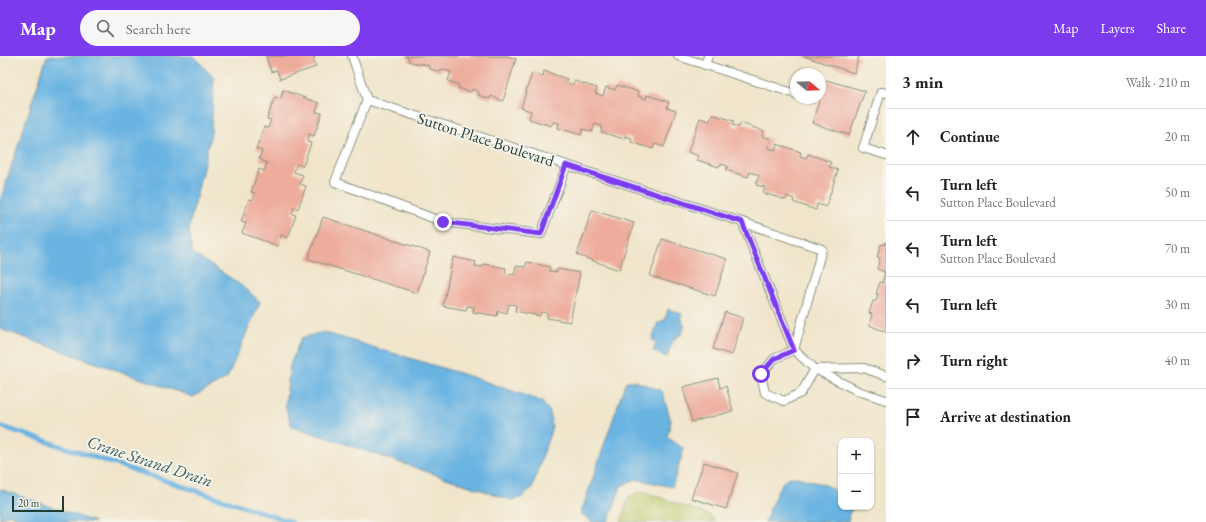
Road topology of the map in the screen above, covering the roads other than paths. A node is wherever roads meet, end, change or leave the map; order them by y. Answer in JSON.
{"nodes":[{"id":1,"x":352,"y":56,"type":"edge"},
{"id":2,"x":678,"y":56,"type":"edge"},
{"id":3,"x":708,"y":56,"type":"edge"},
{"id":4,"x":705,"y":65,"type":"junction"},
{"id":5,"x":790,"y":92,"type":"edge"},
{"id":6,"x":886,"y":93,"type":"edge"},
{"id":7,"x":367,"y":100,"type":"junction"},
{"id":8,"x":886,"y":155,"type":"edge"},
{"id":9,"x":566,"y":165,"type":"junction"},
{"id":10,"x":742,"y":222,"type":"junction"},
{"id":11,"x":794,"y":350,"type":"junction"},
{"id":12,"x":815,"y":369,"type":"junction"},
{"id":13,"x":886,"y":376,"type":"edge"},
{"id":14,"x":886,"y":400,"type":"edge"}],
"edges":[{"from":1,"to":7,"type":"lane"},
{"from":2,"to":4,"type":"lane"},
{"from":3,"to":4,"type":"lane"},
{"from":4,"to":5,"type":"lane"},
{"from":6,"to":8,"type":"lane"},
{"from":7,"to":9,"type":"lane","name":"Sutton Place Boulevard"},
{"from":7,"to":9,"type":"lane"},
{"from":9,"to":10,"type":"lane","name":"Sutton Place Boulevard"},
{"from":10,"to":11,"type":"lane"},
{"from":10,"to":11,"type":"lane","name":"Sutton Place Boulevard"},
{"from":11,"to":12,"type":"lane"},
{"from":11,"to":12,"type":"lane"},
{"from":12,"to":13,"type":"lane"},
{"from":12,"to":14,"type":"lane"}]}
